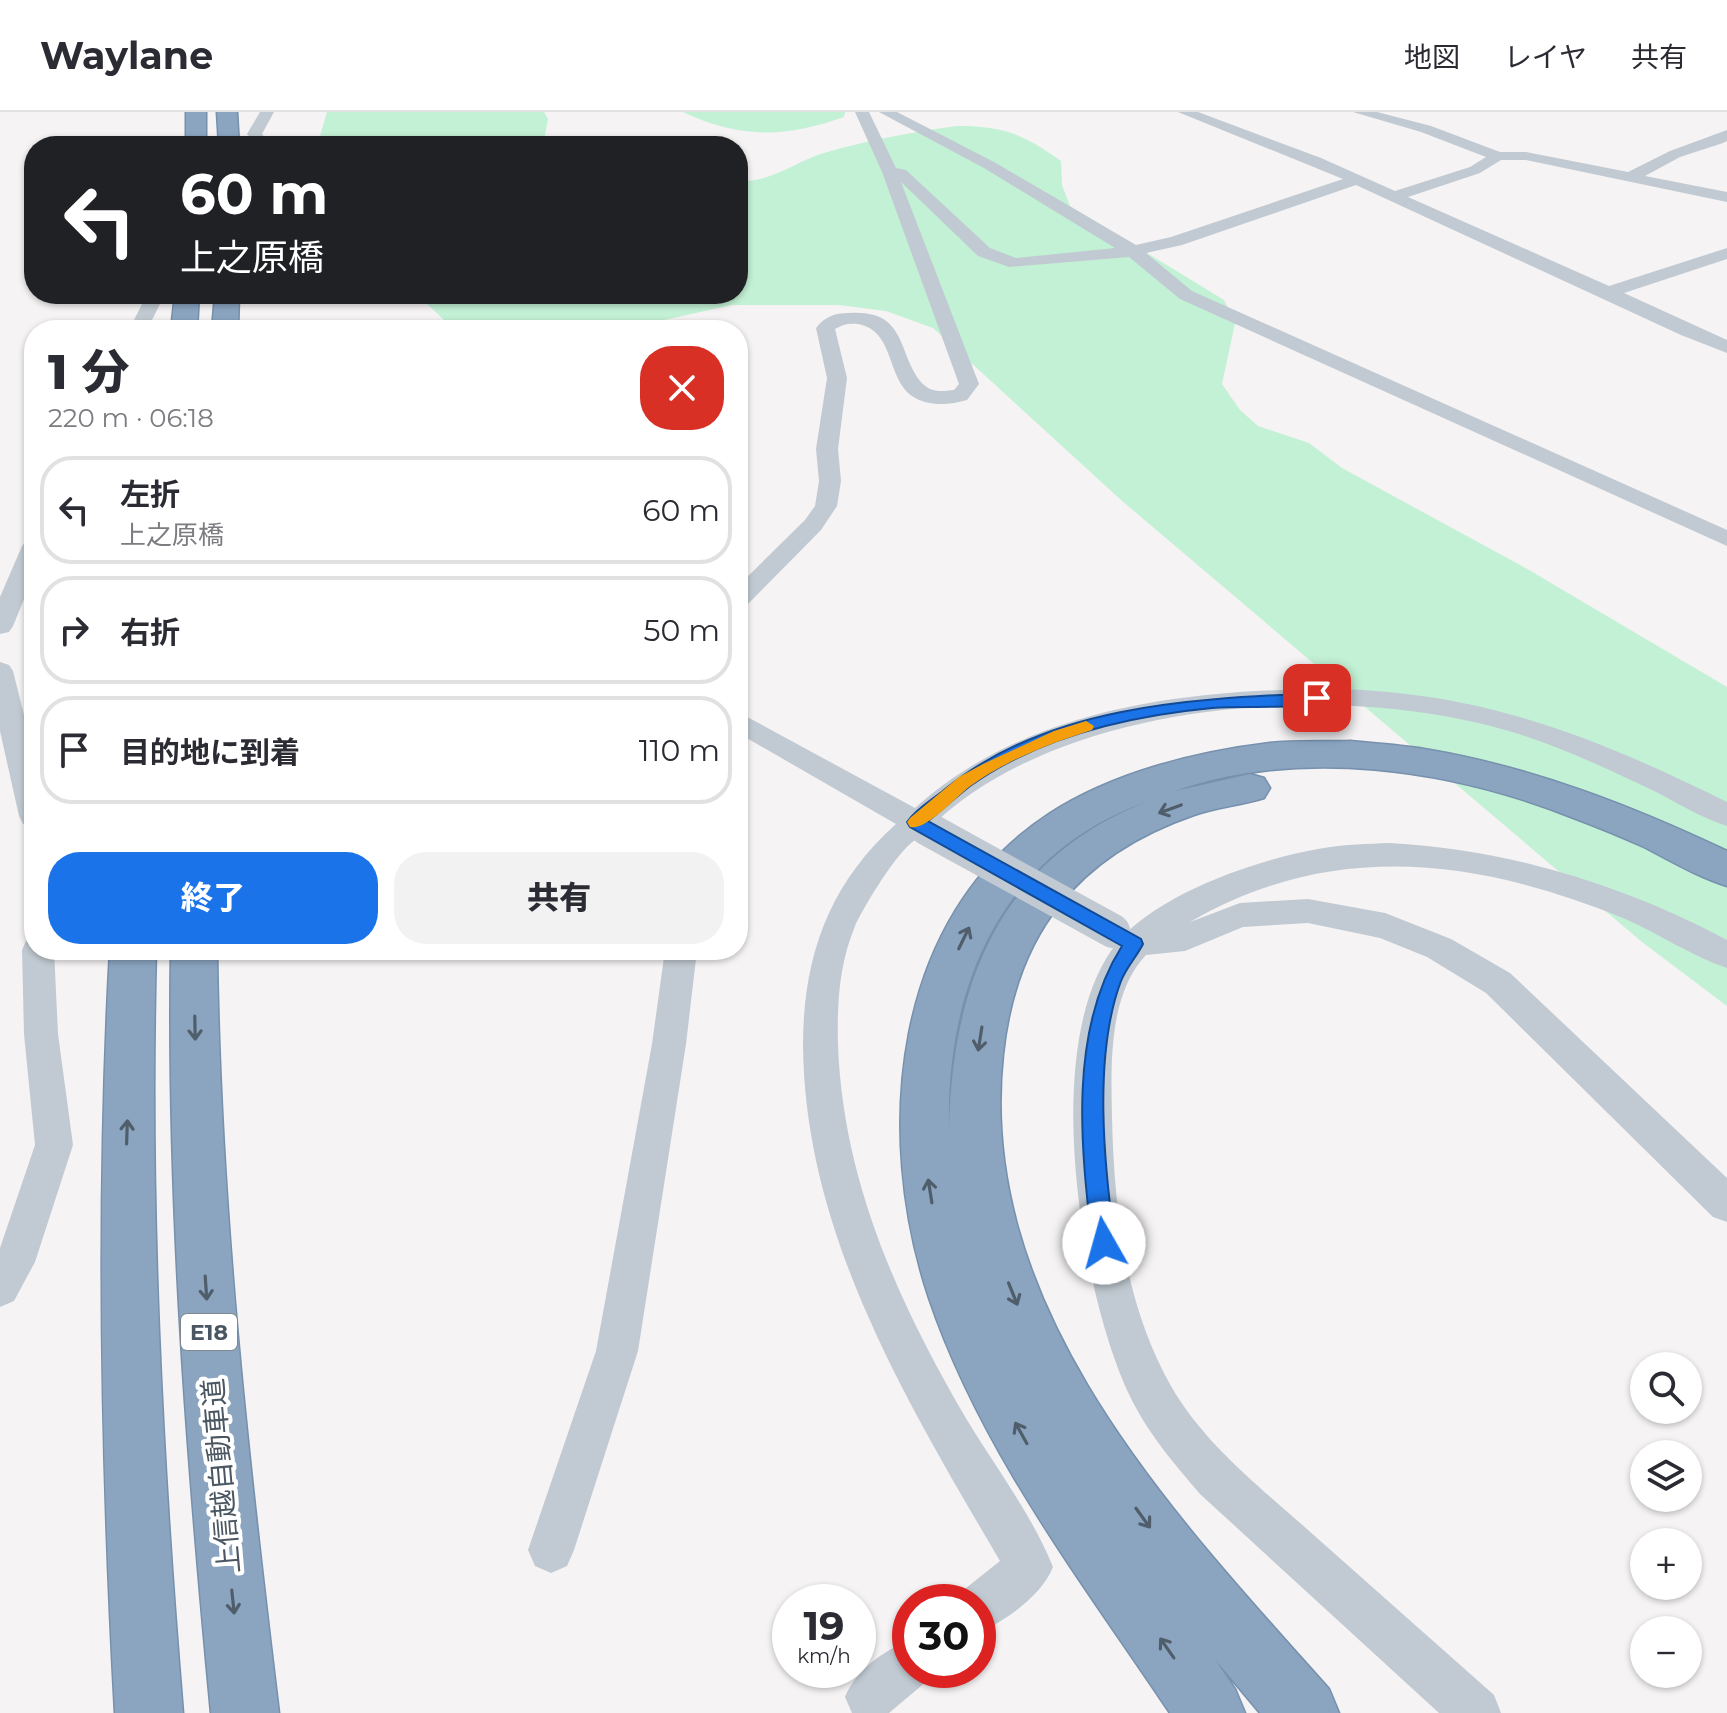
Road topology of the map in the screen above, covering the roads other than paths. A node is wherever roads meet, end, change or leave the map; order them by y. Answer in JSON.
{"nodes":[{"id":1,"x":196,"y":112,"type":"edge"},
{"id":2,"x":227,"y":112,"type":"edge"},
{"id":3,"x":267,"y":112,"type":"edge"},
{"id":4,"x":862,"y":112,"type":"edge"},
{"id":5,"x":886,"y":112,"type":"edge"},
{"id":6,"x":1185,"y":112,"type":"edge"},
{"id":7,"x":1360,"y":112,"type":"edge"},
{"id":8,"x":196,"y":136,"type":"edge"},
{"id":9,"x":228,"y":136,"type":"edge"},
{"id":10,"x":256,"y":136,"type":"edge"},
{"id":11,"x":1724,"y":139,"type":"edge"},
{"id":12,"x":1498,"y":156,"type":"junction"},
{"id":13,"x":890,"y":172,"type":"junction"},
{"id":14,"x":1630,"y":177,"type":"junction"},
{"id":15,"x":1357,"y":179,"type":"junction"},
{"id":16,"x":1395,"y":196,"type":"junction"},
{"id":17,"x":1727,"y":197,"type":"edge"},
{"id":18,"x":1133,"y":251,"type":"junction"},
{"id":19,"x":1727,"y":253,"type":"edge"},
{"id":20,"x":1611,"y":291,"type":"junction"},
{"id":21,"x":1727,"y":347,"type":"edge"},
{"id":22,"x":1727,"y":539,"type":"edge"},
{"id":23,"x":24,"y":570,"type":"edge"},
{"id":24,"x":748,"y":590,"type":"edge"},
{"id":25,"x":0,"y":626,"type":"edge"},
{"id":26,"x":0,"y":671,"type":"edge"},
{"id":27,"x":748,"y":727,"type":"edge"},
{"id":28,"x":24,"y":773,"type":"edge"},
{"id":29,"x":1727,"y":815,"type":"edge"},
{"id":30,"x":921,"y":825,"type":"junction"},
{"id":31,"x":1727,"y":870,"type":"edge"},
{"id":32,"x":1727,"y":900,"type":"edge"},
{"id":33,"x":1123,"y":938,"type":"junction"},
{"id":34,"x":1727,"y":955,"type":"edge"},
{"id":35,"x":38,"y":960,"type":"edge"},
{"id":36,"x":133,"y":960,"type":"edge"},
{"id":37,"x":194,"y":960,"type":"edge"},
{"id":38,"x":680,"y":960,"type":"edge"},
{"id":39,"x":125,"y":1200,"type":"junction"},
{"id":40,"x":1727,"y":1204,"type":"edge"},
{"id":41,"x":0,"y":1287,"type":"edge"},
{"id":42,"x":551,"y":1550,"type":"dead end"},
{"id":43,"x":996,"y":1594,"type":"edge"},
{"id":44,"x":892,"y":1679,"type":"edge"},
{"id":45,"x":870,"y":1697,"type":"dead end"},
{"id":46,"x":123,"y":1713,"type":"edge"},
{"id":47,"x":149,"y":1713,"type":"edge"},
{"id":48,"x":245,"y":1713,"type":"edge"},
{"id":49,"x":1211,"y":1713,"type":"edge"},
{"id":50,"x":1305,"y":1713,"type":"edge"},
{"id":51,"x":1476,"y":1713,"type":"edge"}],
"edges":[{"from":1,"to":8,"type":"highway"},
{"from":2,"to":9,"type":"highway"},
{"from":3,"to":10,"type":"street"},
{"from":4,"to":13,"type":"street"},
{"from":5,"to":18,"type":"street"},
{"from":6,"to":15,"type":"street"},
{"from":7,"to":12,"type":"street"},
{"from":11,"to":14,"type":"street"},
{"from":12,"to":14,"type":"street"},
{"from":12,"to":16,"type":"street"},
{"from":13,"to":18,"type":"street"},
{"from":13,"to":24,"type":"street"},
{"from":14,"to":17,"type":"street"},
{"from":15,"to":16,"type":"street"},
{"from":15,"to":18,"type":"street"},
{"from":16,"to":20,"type":"street"},
{"from":18,"to":22,"type":"street"},
{"from":19,"to":20,"type":"street"},
{"from":20,"to":21,"type":"street"},
{"from":23,"to":25,"type":"street"},
{"from":26,"to":28,"type":"street"},
{"from":27,"to":30,"type":"street"},
{"from":29,"to":30,"type":"street"},
{"from":30,"to":33,"type":"street","bridge":true},
{"from":30,"to":43,"type":"street"},
{"from":49,"to":31,"type":"highway","one_way":true},
{"from":32,"to":50,"type":"highway","one_way":true},
{"from":33,"to":34,"type":"street"},
{"from":33,"to":40,"type":"street"},
{"from":33,"to":51,"type":"street"},
{"from":35,"to":41,"type":"street"},
{"from":39,"to":36,"type":"highway","one_way":true},
{"from":37,"to":48,"type":"highway","name":"上信越自動車道","number":"E18","one_way":true},
{"from":38,"to":42,"type":"street"},
{"from":39,"to":46,"type":"highway"},
{"from":39,"to":47,"type":"highway"},
{"from":44,"to":45,"type":"street"}]}
